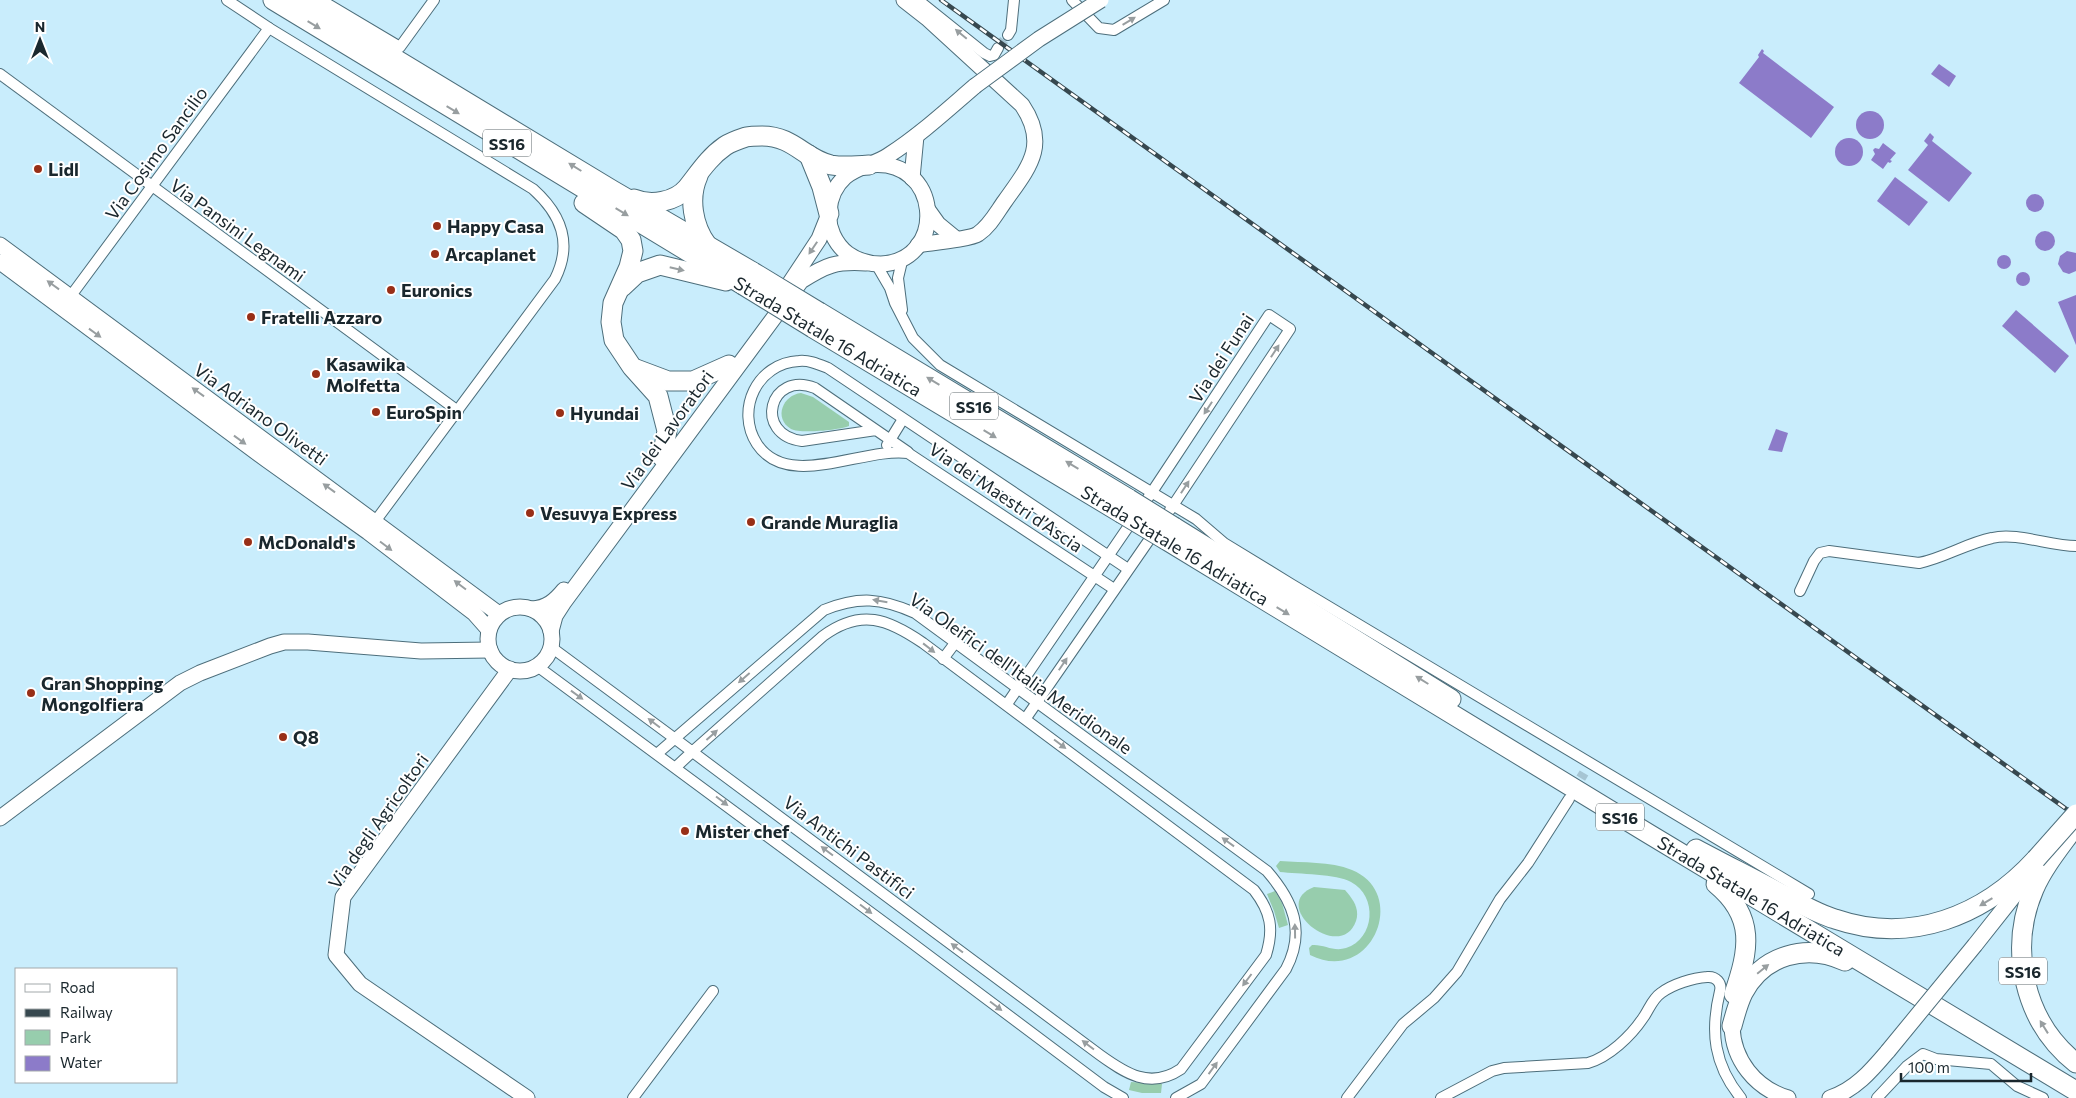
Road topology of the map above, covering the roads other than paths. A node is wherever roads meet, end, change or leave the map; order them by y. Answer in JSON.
{"nodes":[{"id":1,"x":227,"y":0,"type":"edge"},
{"id":2,"x":273,"y":0,"type":"edge"},
{"id":3,"x":298,"y":0,"type":"edge"},
{"id":4,"x":321,"y":0,"type":"edge"},
{"id":5,"x":434,"y":0,"type":"edge"},
{"id":6,"x":904,"y":0,"type":"edge"},
{"id":7,"x":918,"y":0,"type":"edge"},
{"id":8,"x":1014,"y":0,"type":"edge"},
{"id":9,"x":1072,"y":0,"type":"edge"},
{"id":10,"x":1101,"y":0,"type":"edge"},
{"id":11,"x":1164,"y":0,"type":"edge"},
{"id":12,"x":269,"y":28,"type":"junction"},
{"id":13,"x":1008,"y":35,"type":"tunnel mouth"},
{"id":14,"x":998,"y":48,"type":"dead end"},
{"id":15,"x":0,"y":74,"type":"edge"},
{"id":16,"x":916,"y":136,"type":"junction"},
{"id":17,"x":809,"y":155,"type":"junction"},
{"id":18,"x":530,"y":157,"type":"junction"},
{"id":19,"x":869,"y":165,"type":"junction"},
{"id":20,"x":702,"y":167,"type":"junction"},
{"id":21,"x":912,"y":178,"type":"junction"},
{"id":22,"x":152,"y":186,"type":"junction"},
{"id":23,"x":612,"y":190,"type":"junction"},
{"id":24,"x":928,"y":210,"type":"junction"},
{"id":25,"x":829,"y":214,"type":"junction"},
{"id":26,"x":955,"y":238,"type":"junction"},
{"id":27,"x":0,"y":245,"type":"edge"},
{"id":28,"x":707,"y":245,"type":"junction"},
{"id":29,"x":918,"y":245,"type":"junction"},
{"id":30,"x":903,"y":257,"type":"junction"},
{"id":31,"x":0,"y":262,"type":"edge"},
{"id":32,"x":871,"y":263,"type":"junction"},
{"id":33,"x":748,"y":278,"type":"junction"},
{"id":34,"x":797,"y":280,"type":"junction"},
{"id":35,"x":619,"y":289,"type":"junction"},
{"id":36,"x":70,"y":297,"type":"junction"},
{"id":37,"x":902,"y":316,"type":"junction"},
{"id":38,"x":729,"y":365,"type":"junction"},
{"id":39,"x":632,"y":368,"type":"junction"},
{"id":40,"x":458,"y":411,"type":"junction"},
{"id":41,"x":903,"y":419,"type":"junction"},
{"id":42,"x":876,"y":430,"type":"junction"},
{"id":43,"x":890,"y":440,"type":"junction"},
{"id":44,"x":881,"y":454,"type":"junction"},
{"id":45,"x":915,"y":456,"type":"junction"},
{"id":46,"x":662,"y":457,"type":"junction"},
{"id":47,"x":1152,"y":492,"type":"junction"},
{"id":48,"x":1173,"y":505,"type":"junction"},
{"id":49,"x":371,"y":527,"type":"junction"},
{"id":50,"x":1170,"y":533,"type":"junction"},
{"id":51,"x":2076,"y":546,"type":"edge"},
{"id":52,"x":1108,"y":556,"type":"junction"},
{"id":53,"x":1128,"y":569,"type":"junction"},
{"id":54,"x":1095,"y":576,"type":"junction"},
{"id":55,"x":1114,"y":588,"type":"junction"},
{"id":56,"x":1800,"y":591,"type":"dead end"},
{"id":57,"x":561,"y":600,"type":"junction"},
{"id":58,"x":532,"y":609,"type":"junction"},
{"id":59,"x":499,"y":614,"type":"junction"},
{"id":60,"x":489,"y":630,"type":"junction"},
{"id":61,"x":551,"y":631,"type":"junction"},
{"id":62,"x":955,"y":642,"type":"junction"},
{"id":63,"x":551,"y":647,"type":"junction"},
{"id":64,"x":490,"y":650,"type":"junction"},
{"id":65,"x":944,"y":659,"type":"junction"},
{"id":66,"x":537,"y":666,"type":"junction"},
{"id":67,"x":510,"y":670,"type":"junction"},
{"id":68,"x":1018,"y":688,"type":"junction"},
{"id":69,"x":1037,"y":702,"type":"junction"},
{"id":70,"x":1006,"y":704,"type":"junction"},
{"id":71,"x":1026,"y":718,"type":"junction"},
{"id":72,"x":674,"y":738,"type":"junction"},
{"id":73,"x":692,"y":752,"type":"junction"},
{"id":74,"x":658,"y":753,"type":"junction"},
{"id":75,"x":676,"y":767,"type":"junction"},
{"id":76,"x":1569,"y":799,"type":"tunnel mouth"},
{"id":77,"x":2076,"y":814,"type":"edge"},
{"id":78,"x":0,"y":818,"type":"edge"},
{"id":79,"x":2076,"y":818,"type":"edge"},
{"id":80,"x":2076,"y":825,"type":"edge"},
{"id":81,"x":1649,"y":834,"type":"junction"},
{"id":82,"x":1687,"y":844,"type":"junction"},
{"id":83,"x":2041,"y":863,"type":"junction"},
{"id":84,"x":1809,"y":894,"type":"dead end"},
{"id":85,"x":712,"y":991,"type":"dead end"},
{"id":86,"x":1921,"y":998,"type":"junction"},
{"id":87,"x":1732,"y":1026,"type":"junction"},
{"id":88,"x":2076,"y":1063,"type":"edge"},
{"id":89,"x":1127,"y":1074,"type":"joint"},
{"id":90,"x":2076,"y":1079,"type":"edge"},
{"id":91,"x":2076,"y":1091,"type":"edge"},
{"id":92,"x":527,"y":1098,"type":"edge"},
{"id":93,"x":633,"y":1098,"type":"edge"},
{"id":94,"x":1123,"y":1098,"type":"edge"},
{"id":95,"x":1176,"y":1098,"type":"edge"},
{"id":96,"x":1348,"y":1098,"type":"edge"},
{"id":97,"x":1441,"y":1098,"type":"edge"},
{"id":98,"x":1741,"y":1098,"type":"edge"},
{"id":99,"x":1788,"y":1098,"type":"edge"},
{"id":100,"x":1830,"y":1098,"type":"edge"},
{"id":101,"x":1877,"y":1098,"type":"edge"},
{"id":102,"x":2043,"y":1098,"type":"edge"}],
"edges":[{"from":1,"to":12,"type":"street"},
{"from":2,"to":18,"type":"highway","name":"Strada Statale 16 Adriatica","number":"SS16","one_way":true},
{"from":23,"to":3,"type":"highway","name":"Strada Statale 16 Adriatica","number":"SS16","one_way":true},
{"from":4,"to":5,"type":"street"},
{"from":6,"to":26,"type":"street"},
{"from":14,"to":7,"type":"street","one_way":true},
{"from":8,"to":13,"type":"street"},
{"from":9,"to":11,"type":"street","one_way":true},
{"from":10,"to":16,"type":"street","bridge":true},
{"from":12,"to":22,"type":"street","name":"Via Cosimo Sancilio"},
{"from":12,"to":40,"type":"street"},
{"from":15,"to":22,"type":"street","name":"Via Pansini Legnami"},
{"from":16,"to":19,"type":"street"},
{"from":16,"to":21,"type":"street"},
{"from":17,"to":19,"type":"highway"},
{"from":17,"to":20,"type":"highway"},
{"from":17,"to":25,"type":"highway"},
{"from":18,"to":33,"type":"highway","name":"Strada Statale 16 Adriatica","number":"SS16","one_way":true},
{"from":18,"to":35,"type":"highway"},
{"from":19,"to":21,"type":"street"},
{"from":19,"to":25,"type":"street"},
{"from":20,"to":23,"type":"highway"},
{"from":20,"to":28,"type":"highway"},
{"from":21,"to":24,"type":"street"},
{"from":22,"to":36,"type":"street","name":"Via Cosimo Sancilio"},
{"from":22,"to":40,"type":"street","name":"Via Pansini Legnami"},
{"from":23,"to":28,"type":"highway","name":"Strada Statale 16 Adriatica","number":"SS16"},
{"from":24,"to":26,"type":"street"},
{"from":24,"to":29,"type":"street"},
{"from":25,"to":32,"type":"street"},
{"from":25,"to":34,"type":"street","one_way":true},
{"from":26,"to":29,"type":"street"},
{"from":36,"to":27,"type":"street","name":"Via Adriano Olivetti","one_way":true},
{"from":28,"to":33,"type":"highway","name":"Strada Statale 16 Adriatica","number":"SS16"},
{"from":29,"to":30,"type":"street"},
{"from":30,"to":32,"type":"street"},
{"from":30,"to":37,"type":"street"},
{"from":31,"to":49,"type":"street","name":"Via Adriano Olivetti","one_way":true},
{"from":32,"to":34,"type":"street"},
{"from":32,"to":37,"type":"street"},
{"from":35,"to":33,"type":"highway","one_way":true},
{"from":33,"to":50,"type":"highway","name":"Strada Statale 16 Adriatica","number":"SS16","bridge":true},
{"from":34,"to":38,"type":"street","name":"Via dei Lavoratori"},
{"from":34,"to":57,"type":"street","name":"Via dei Lavoratori"},
{"from":35,"to":39,"type":"highway"},
{"from":49,"to":36,"type":"street","name":"Via Adriano Olivetti","one_way":true},
{"from":37,"to":47,"type":"street"},
{"from":38,"to":39,"type":"highway"},
{"from":38,"to":46,"type":"street","name":"Via dei Lavoratori"},
{"from":39,"to":46,"type":"highway"},
{"from":40,"to":49,"type":"street"},
{"from":41,"to":43,"type":"street"},
{"from":41,"to":44,"type":"street","name":"Via dei Maestri d’Ascia"},
{"from":41,"to":52,"type":"street","name":"Via dei Maestri d’Ascia"},
{"from":42,"to":42,"type":"street"},
{"from":42,"to":43,"type":"street"},
{"from":43,"to":44,"type":"street"},
{"from":43,"to":45,"type":"street"},
{"from":44,"to":45,"type":"street","name":"Via dei Maestri d’Ascia"},
{"from":45,"to":54,"type":"street","name":"Via dei Maestri d’Ascia"},
{"from":46,"to":57,"type":"street","name":"Via dei Lavoratori"},
{"from":47,"to":48,"type":"street"},
{"from":48,"to":47,"type":"street","name":"Via dei Funai","one_way":true},
{"from":47,"to":52,"type":"street","name":"Via dei Funai"},
{"from":48,"to":53,"type":"street","name":"Via dei Funai"},
{"from":48,"to":84,"type":"street"},
{"from":59,"to":49,"type":"street","name":"Via Adriano Olivetti","one_way":true},
{"from":49,"to":60,"type":"street","name":"Via Adriano Olivetti","one_way":true},
{"from":50,"to":81,"type":"highway","name":"Strada Statale 16 Adriatica","number":"SS16","one_way":true},
{"from":82,"to":50,"type":"highway","name":"Strada Statale 16 Adriatica","number":"SS16","one_way":true},
{"from":51,"to":56,"type":"street"},
{"from":52,"to":53,"type":"street","name":"Via dei Maestri d’Ascia"},
{"from":52,"to":54,"type":"street","name":"Via dei Funai"},
{"from":53,"to":55,"type":"street","name":"Via dei Funai"},
{"from":54,"to":55,"type":"street","name":"Via dei Maestri d’Ascia"},
{"from":54,"to":68,"type":"street","name":"Via dei Funai"},
{"from":69,"to":55,"type":"street","name":"Via dei Funai","one_way":true},
{"from":57,"to":58,"type":"street"},
{"from":57,"to":61,"type":"street"},
{"from":58,"to":59,"type":"street"},
{"from":58,"to":61,"type":"street"},
{"from":59,"to":60,"type":"street"},
{"from":60,"to":64,"type":"street"},
{"from":61,"to":63,"type":"street"},
{"from":62,"to":65,"type":"street"},
{"from":62,"to":68,"type":"street","name":"Via Oleifici dell'Italia Meridionale"},
{"from":62,"to":72,"type":"street","name":"Via Oleifici dell'Italia Meridionale","one_way":true},
{"from":63,"to":66,"type":"street"},
{"from":72,"to":63,"type":"street","name":"Via Antichi Pastifici","one_way":true},
{"from":64,"to":67,"type":"street"},
{"from":64,"to":78,"type":"street"},
{"from":65,"to":70,"type":"street","name":"Via Oleifici dell'Italia Meridionale"},
{"from":73,"to":65,"type":"street","name":"Via Oleifici dell'Italia Meridionale","one_way":true},
{"from":66,"to":67,"type":"street"},
{"from":66,"to":74,"type":"street","one_way":true},
{"from":67,"to":92,"type":"street","name":"Via degli Agricoltori"},
{"from":68,"to":69,"type":"street","name":"Via Oleifici dell'Italia Meridionale"},
{"from":68,"to":70,"type":"street","name":"Via dei Funai"},
{"from":69,"to":71,"type":"street","name":"Via dei Funai"},
{"from":95,"to":69,"type":"street","name":"Via Oleifici dell'Italia Meridionale","one_way":true},
{"from":70,"to":71,"type":"street","name":"Via Oleifici dell'Italia Meridionale"},
{"from":71,"to":89,"type":"street","name":"Via Oleifici dell'Italia Meridionale","one_way":true},
{"from":72,"to":73,"type":"street","name":"Via Antichi Pastifici"},
{"from":72,"to":74,"type":"street","name":"Via Oleifici dell'Italia Meridionale"},
{"from":73,"to":75,"type":"street","name":"Via Oleifici dell'Italia Meridionale"},
{"from":89,"to":73,"type":"street","name":"Via Antichi Pastifici","one_way":true},
{"from":74,"to":75,"type":"street"},
{"from":75,"to":94,"type":"street","one_way":true},
{"from":76,"to":96,"type":"street"},
{"from":77,"to":83,"type":"highway","number":"SS16","bridge":true},
{"from":79,"to":83,"type":"street","bridge":true},
{"from":80,"to":83,"type":"highway","number":"SS16"},
{"from":81,"to":86,"type":"highway","name":"Strada Statale 16 Adriatica","number":"SS16"},
{"from":81,"to":87,"type":"highway","number":"SS16"},
{"from":83,"to":82,"type":"highway","number":"SS16","one_way":true},
{"from":82,"to":90,"type":"highway","name":"Strada Statale 16 Adriatica","number":"SS16"},
{"from":88,"to":83,"type":"highway","number":"SS16","one_way":true},
{"from":83,"to":100,"type":"street","bridge":true},
{"from":85,"to":93,"type":"street"},
{"from":87,"to":86,"type":"highway","number":"SS16","one_way":true},
{"from":86,"to":91,"type":"highway","name":"Strada Statale 16 Adriatica","number":"SS16"},
{"from":87,"to":99,"type":"street"},
{"from":97,"to":98,"type":"street"},
{"from":101,"to":102,"type":"street"}]}
